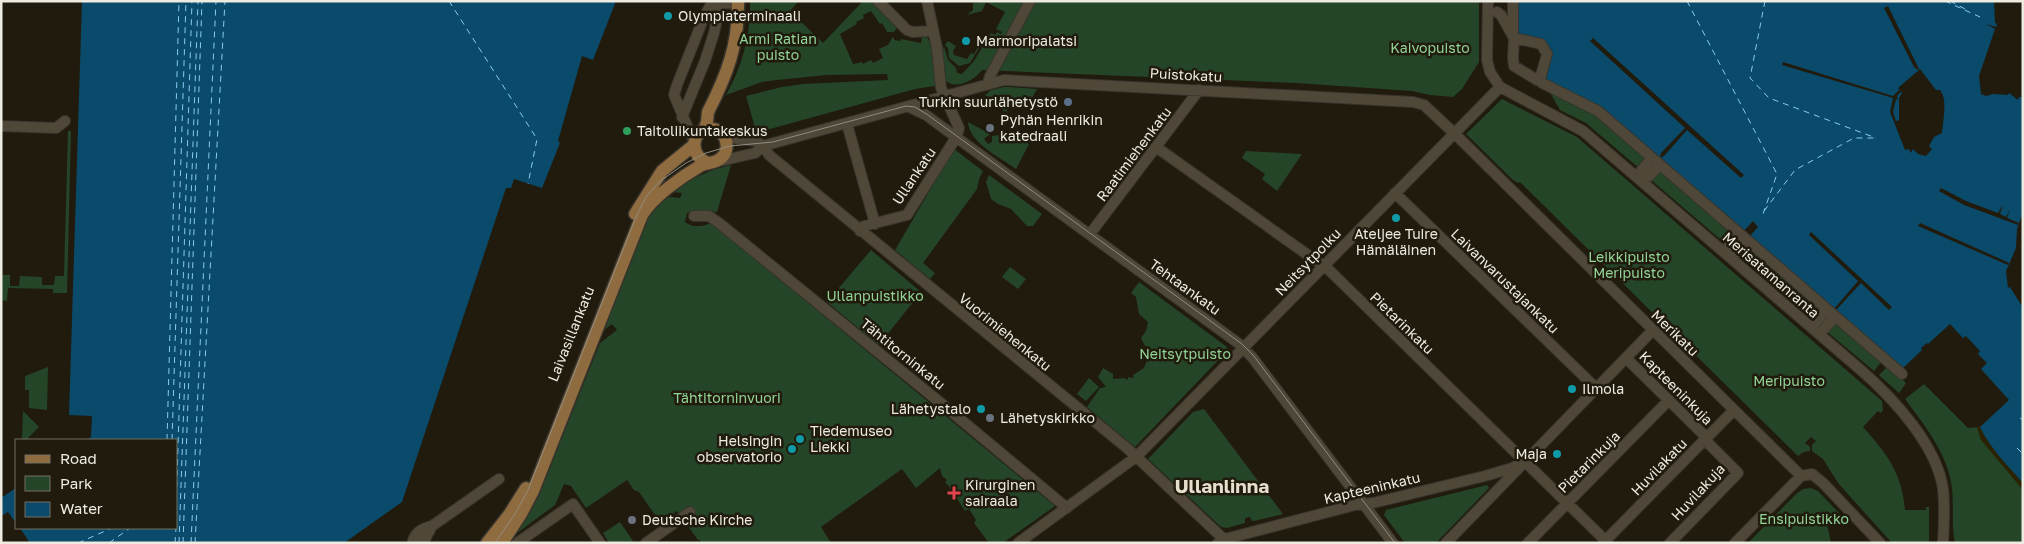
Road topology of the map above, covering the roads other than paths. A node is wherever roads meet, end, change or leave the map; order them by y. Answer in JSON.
{"nodes":[{"id":1,"x":878,"y":1,"type":"edge"},
{"id":2,"x":927,"y":1,"type":"edge"},
{"id":3,"x":1030,"y":1,"type":"edge"},
{"id":4,"x":1488,"y":1,"type":"edge"},
{"id":5,"x":1513,"y":1,"type":"edge"},
{"id":6,"x":738,"y":3,"type":"edge"},
{"id":7,"x":720,"y":5,"type":"junction"},
{"id":8,"x":1496,"y":12,"type":"dead end"},
{"id":9,"x":933,"y":31,"type":"junction"},
{"id":10,"x":1513,"y":36,"type":"junction"},
{"id":11,"x":1540,"y":79,"type":"junction"},
{"id":12,"x":988,"y":83,"type":"junction"},
{"id":13,"x":1500,"y":87,"type":"junction"},
{"id":14,"x":1199,"y":90,"type":"junction"},
{"id":15,"x":945,"y":96,"type":"junction"},
{"id":16,"x":713,"y":101,"type":"junction"},
{"id":17,"x":909,"y":107,"type":"junction"},
{"id":18,"x":682,"y":117,"type":"junction"},
{"id":19,"x":66,"y":122,"type":"dead end"},
{"id":20,"x":847,"y":124,"type":"junction"},
{"id":21,"x":1,"y":126,"type":"edge"},
{"id":22,"x":704,"y":130,"type":"junction"},
{"id":23,"x":1454,"y":133,"type":"junction"},
{"id":24,"x":722,"y":134,"type":"junction"},
{"id":25,"x":957,"y":137,"type":"junction"},
{"id":26,"x":694,"y":143,"type":"junction"},
{"id":27,"x":763,"y":146,"type":"junction"},
{"id":28,"x":1156,"y":147,"type":"junction"},
{"id":29,"x":1657,"y":161,"type":"junction"},
{"id":30,"x":713,"y":162,"type":"junction"},
{"id":31,"x":1645,"y":174,"type":"dead end"},
{"id":32,"x":1396,"y":193,"type":"junction"},
{"id":33,"x":694,"y":216,"type":"dead end"},
{"id":34,"x":875,"y":224,"type":"junction"},
{"id":35,"x":860,"y":231,"type":"junction"},
{"id":36,"x":1090,"y":234,"type":"junction"},
{"id":37,"x":1745,"y":236,"type":"junction"},
{"id":38,"x":1732,"y":250,"type":"dead end"},
{"id":39,"x":1323,"y":265,"type":"junction"},
{"id":40,"x":1832,"y":312,"type":"junction"},
{"id":41,"x":1820,"y":326,"type":"dead end"},
{"id":42,"x":1653,"y":330,"type":"junction"},
{"id":43,"x":1244,"y":348,"type":"junction"},
{"id":44,"x":1626,"y":358,"type":"junction"},
{"id":45,"x":1902,"y":374,"type":"dead end"},
{"id":46,"x":1596,"y":388,"type":"junction"},
{"id":47,"x":1669,"y":400,"type":"junction"},
{"id":48,"x":1734,"y":410,"type":"junction"},
{"id":49,"x":1706,"y":439,"type":"junction"},
{"id":50,"x":1136,"y":457,"type":"junction"},
{"id":51,"x":1524,"y":462,"type":"junction"},
{"id":52,"x":1801,"y":476,"type":"junction"},
{"id":53,"x":498,"y":478,"type":"dead end"},
{"id":54,"x":1567,"y":503,"type":"junction"},
{"id":55,"x":1364,"y":504,"type":"junction"},
{"id":56,"x":1066,"y":508,"type":"junction"},
{"id":57,"x":690,"y":512,"type":"dead end"},
{"id":58,"x":1224,"y":541,"type":"edge"},
{"id":59,"x":417,"y":542,"type":"edge"},
{"id":60,"x":1606,"y":542,"type":"edge"},
{"id":61,"x":487,"y":543,"type":"edge"},
{"id":62,"x":502,"y":543,"type":"edge"},
{"id":63,"x":517,"y":543,"type":"edge"},
{"id":64,"x":600,"y":543,"type":"edge"},
{"id":65,"x":646,"y":543,"type":"edge"},
{"id":66,"x":1018,"y":543,"type":"edge"},
{"id":67,"x":1393,"y":543,"type":"edge"},
{"id":68,"x":1446,"y":543,"type":"edge"},
{"id":69,"x":1528,"y":543,"type":"edge"},
{"id":70,"x":1670,"y":543,"type":"edge"},
{"id":71,"x":1735,"y":543,"type":"edge"},
{"id":72,"x":1880,"y":543,"type":"edge"},
{"id":73,"x":1944,"y":543,"type":"edge"}],
"edges":[{"from":1,"to":9,"type":"street"},
{"from":2,"to":9,"type":"street"},
{"from":3,"to":12,"type":"street"},
{"from":4,"to":13,"type":"street"},
{"from":5,"to":10,"type":"street"},
{"from":6,"to":7,"type":"street"},
{"from":6,"to":16,"type":"main road"},
{"from":7,"to":18,"type":"street"},
{"from":7,"to":18,"type":"street"},
{"from":8,"to":10,"type":"street"},
{"from":9,"to":15,"type":"street"},
{"from":10,"to":11,"type":"street"},
{"from":10,"to":11,"type":"street"},
{"from":11,"to":29,"type":"street"},
{"from":12,"to":14,"type":"street","name":"Puistokatu"},
{"from":12,"to":15,"type":"street","name":"Puistokatu"},
{"from":13,"to":23,"type":"street","name":"Neitsytpolku"},
{"from":13,"to":73,"type":"street","name":"Merisatamanranta"},
{"from":14,"to":23,"type":"street","name":"Puistokatu"},
{"from":14,"to":28,"type":"street","name":"Raatimiehenkatu"},
{"from":15,"to":17,"type":"street","name":"Puistokatu"},
{"from":15,"to":25,"type":"street"},
{"from":16,"to":22,"type":"main road"},
{"from":16,"to":24,"type":"main road"},
{"from":17,"to":20,"type":"street","name":"Laivasillankatu"},
{"from":17,"to":25,"type":"street","name":"Tehtaankatu"},
{"from":18,"to":26,"type":"street"},
{"from":19,"to":21,"type":"street"},
{"from":20,"to":27,"type":"street","name":"Laivasillankatu"},
{"from":20,"to":34,"type":"street"},
{"from":22,"to":24,"type":"main road"},
{"from":22,"to":26,"type":"main road","name":"Laivasillankatu"},
{"from":23,"to":32,"type":"street","name":"Neitsytpolku"},
{"from":23,"to":42,"type":"street","name":"Merikatu"},
{"from":24,"to":27,"type":"street"},
{"from":24,"to":30,"type":"main road"},
{"from":25,"to":34,"type":"street","name":"Ullankatu"},
{"from":25,"to":36,"type":"street","name":"Tehtaankatu"},
{"from":26,"to":30,"type":"main road"},
{"from":26,"to":61,"type":"main road","name":"Laivasillankatu"},
{"from":27,"to":30,"type":"street","name":"Laivasillankatu"},
{"from":27,"to":35,"type":"street","name":"Vuorimiehenkatu"},
{"from":28,"to":36,"type":"street","name":"Raatimiehenkatu"},
{"from":28,"to":39,"type":"street","name":"Pietarinkatu"},
{"from":29,"to":31,"type":"street"},
{"from":29,"to":37,"type":"street"},
{"from":30,"to":62,"type":"main road","name":"Laivasillankatu"},
{"from":32,"to":39,"type":"street","name":"Neitsytpolku"},
{"from":32,"to":46,"type":"street","name":"Laivanvarustajankatu"},
{"from":33,"to":56,"type":"street","name":"Tähtitorninkatu"},
{"from":34,"to":35,"type":"street","name":"Ullankatu"},
{"from":35,"to":50,"type":"street","name":"Vuorimiehenkatu"},
{"from":36,"to":43,"type":"street","name":"Tehtaankatu"},
{"from":37,"to":38,"type":"street"},
{"from":37,"to":40,"type":"street"},
{"from":39,"to":43,"type":"street","name":"Neitsytpolku"},
{"from":39,"to":51,"type":"street","name":"Pietarinkatu"},
{"from":40,"to":41,"type":"street"},
{"from":40,"to":45,"type":"street"},
{"from":42,"to":44,"type":"street","name":"Kapteeninkatu"},
{"from":42,"to":48,"type":"street","name":"Merikatu"},
{"from":43,"to":50,"type":"street","name":"Neitsytpolku"},
{"from":43,"to":55,"type":"street","name":"Tehtaankatu"},
{"from":44,"to":46,"type":"street","name":"Kapteeninkatu"},
{"from":44,"to":47,"type":"street","name":"Kapteeninkuja"},
{"from":46,"to":51,"type":"street","name":"Kapteeninkatu"},
{"from":47,"to":49,"type":"street","name":"Kapteeninkuja"},
{"from":47,"to":54,"type":"street","name":"Pietarinkuja"},
{"from":48,"to":49,"type":"street","name":"Huvilakatu"},
{"from":48,"to":52,"type":"street","name":"Merikatu"},
{"from":49,"to":60,"type":"street","name":"Huvilakatu"},
{"from":49,"to":70,"type":"street","name":"Huvilakuja"},
{"from":50,"to":56,"type":"street","name":"Neitsytpolku"},
{"from":50,"to":58,"type":"street","name":"Vuorimiehenkatu"},
{"from":51,"to":54,"type":"street","name":"Pietarinkatu"},
{"from":51,"to":55,"type":"street","name":"Kapteeninkatu"},
{"from":51,"to":68,"type":"street","name":"Kapteeninkatu"},
{"from":52,"to":71,"type":"street"},
{"from":52,"to":72,"type":"street","name":"Merikatu"},
{"from":53,"to":59,"type":"street"},
{"from":54,"to":60,"type":"street","name":"Pietarinkatu"},
{"from":54,"to":69,"type":"street","name":"Pietarinkuja"},
{"from":55,"to":58,"type":"street","name":"Kapteeninkatu"},
{"from":55,"to":67,"type":"street","name":"Tehtaankatu"},
{"from":56,"to":66,"type":"street","name":"Neitsytpolku"},
{"from":57,"to":65,"type":"street"},
{"from":63,"to":64,"type":"street"}]}
